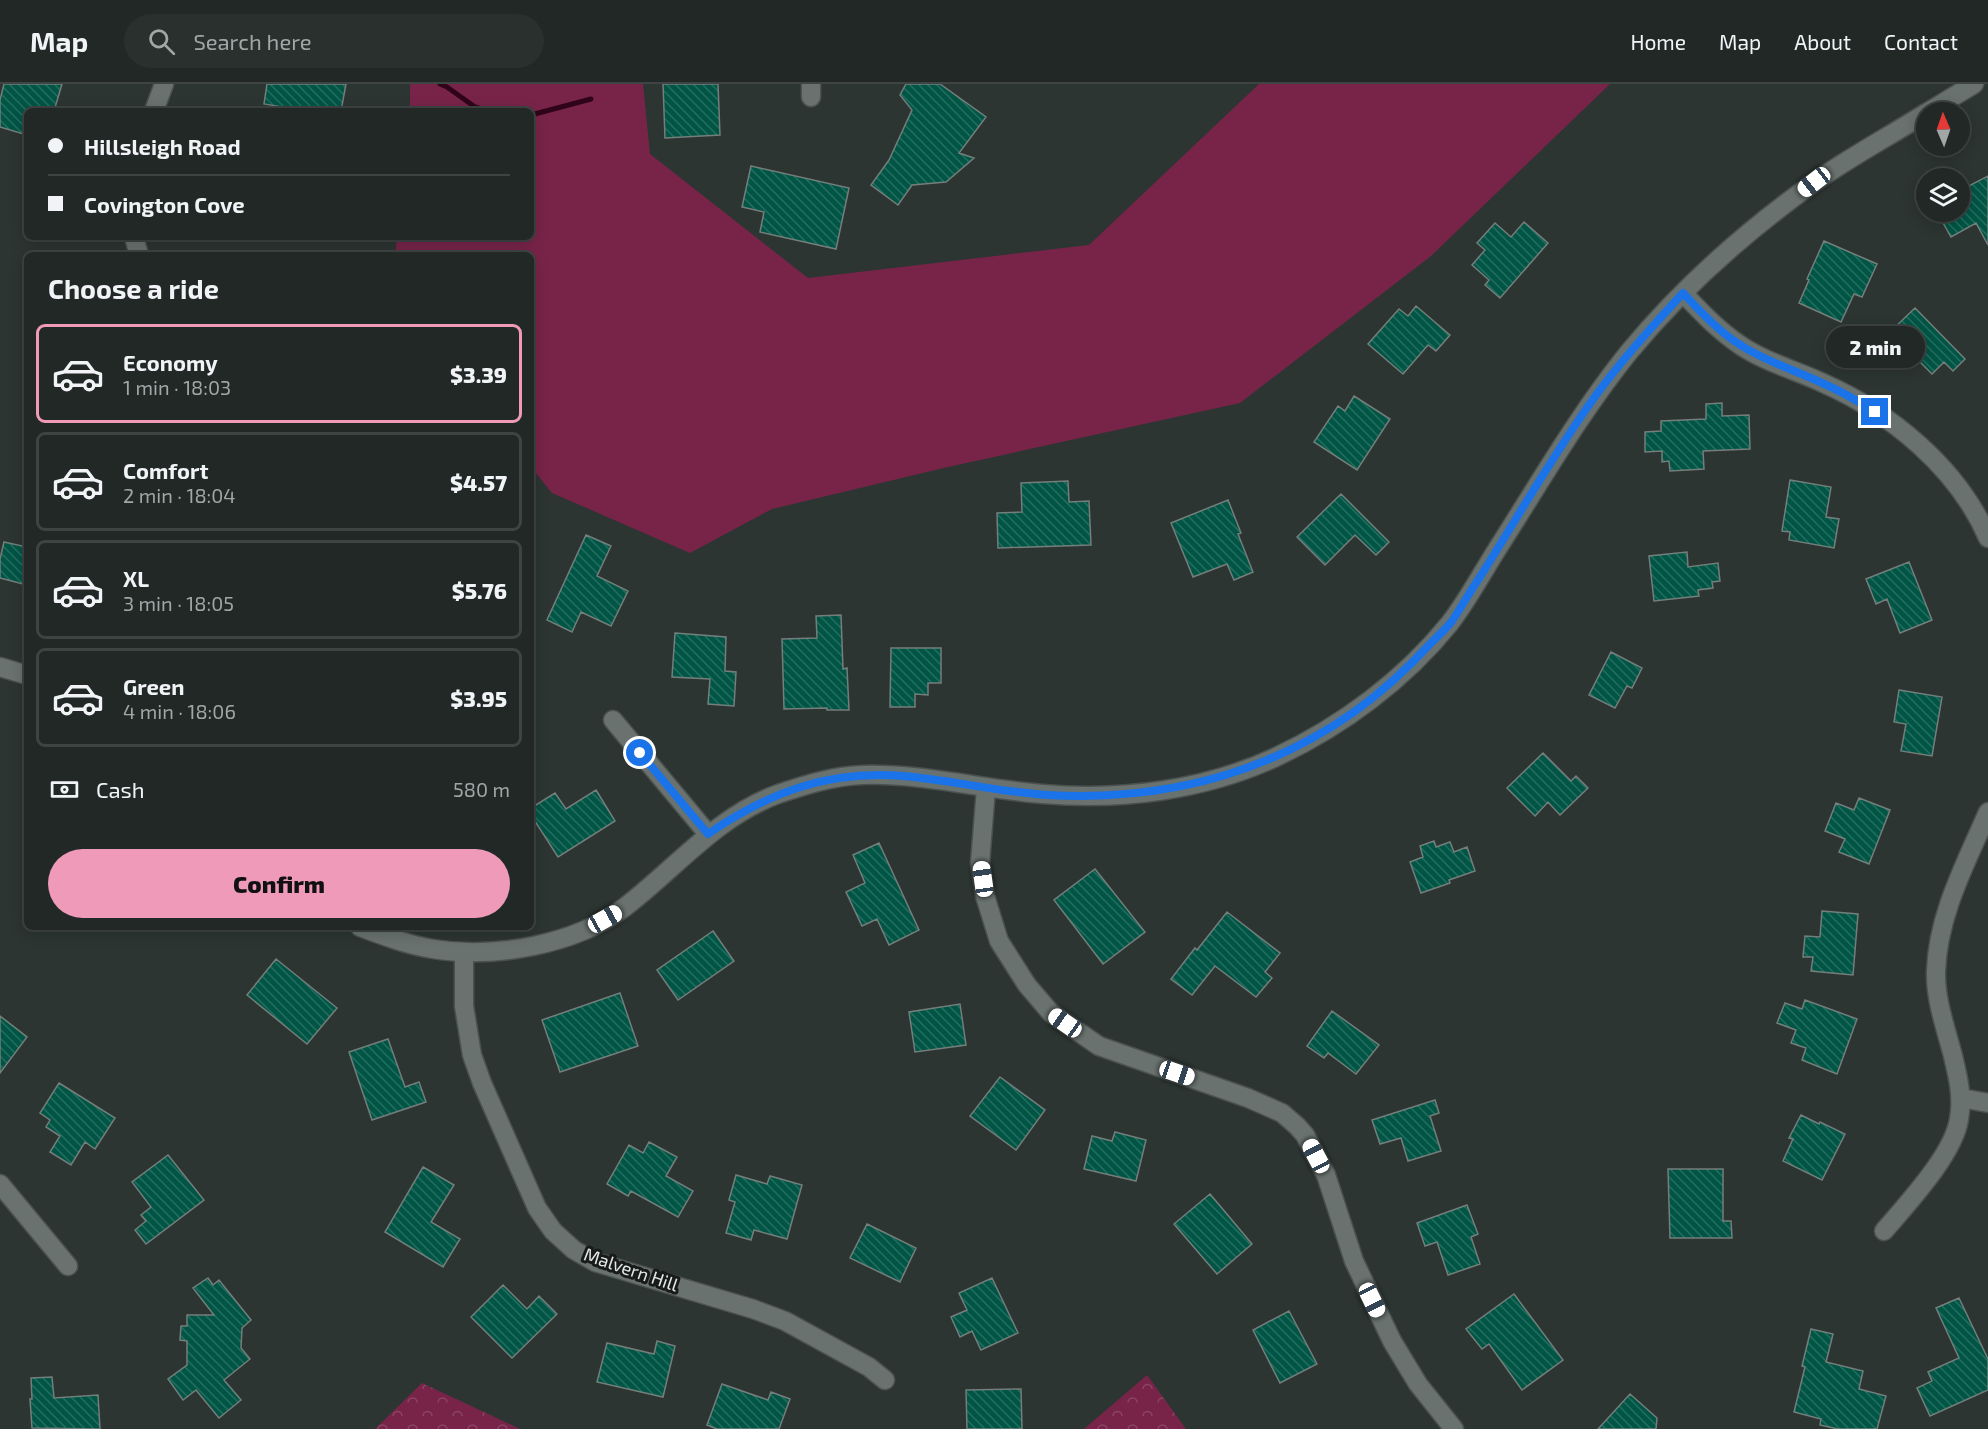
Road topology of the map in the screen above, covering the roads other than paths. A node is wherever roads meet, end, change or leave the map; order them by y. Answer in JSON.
{"nodes":[{"id":1,"x":164,"y":84,"type":"edge"},
{"id":2,"x":1974,"y":84,"type":"edge"},
{"id":3,"x":1945,"y":102,"type":"edge"},
{"id":4,"x":155,"y":108,"type":"edge"},
{"id":5,"x":1916,"y":120,"type":"edge"},
{"id":6,"x":1683,"y":293,"type":"junction"},
{"id":7,"x":1988,"y":538,"type":"edge"},
{"id":8,"x":0,"y":667,"type":"edge"},
{"id":9,"x":24,"y":674,"type":"edge"},
{"id":10,"x":613,"y":720,"type":"dead end"},
{"id":11,"x":986,"y":788,"type":"junction"},
{"id":12,"x":1988,"y":812,"type":"edge"},
{"id":13,"x":708,"y":834,"type":"junction"},
{"id":14,"x":368,"y":930,"type":"edge"},
{"id":15,"x":464,"y":952,"type":"junction"},
{"id":16,"x":1961,"y":1098,"type":"junction"},
{"id":17,"x":1988,"y":1103,"type":"edge"},
{"id":18,"x":0,"y":1184,"type":"edge"},
{"id":19,"x":1884,"y":1231,"type":"dead end"},
{"id":20,"x":68,"y":1266,"type":"dead end"},
{"id":21,"x":885,"y":1380,"type":"dead end"},
{"id":22,"x":1454,"y":1429,"type":"edge"}],
"edges":[{"from":1,"to":4,"type":"street"},
{"from":2,"to":3,"type":"street"},
{"from":5,"to":6,"type":"street"},
{"from":6,"to":7,"type":"street"},
{"from":6,"to":11,"type":"street"},
{"from":8,"to":9,"type":"street"},
{"from":10,"to":13,"type":"street"},
{"from":11,"to":13,"type":"street"},
{"from":11,"to":22,"type":"street"},
{"from":12,"to":16,"type":"street"},
{"from":13,"to":15,"type":"street"},
{"from":14,"to":15,"type":"street"},
{"from":15,"to":21,"type":"street","name":"Malvern Hill"},
{"from":16,"to":17,"type":"street"},
{"from":16,"to":19,"type":"street"},
{"from":18,"to":20,"type":"street"}]}
